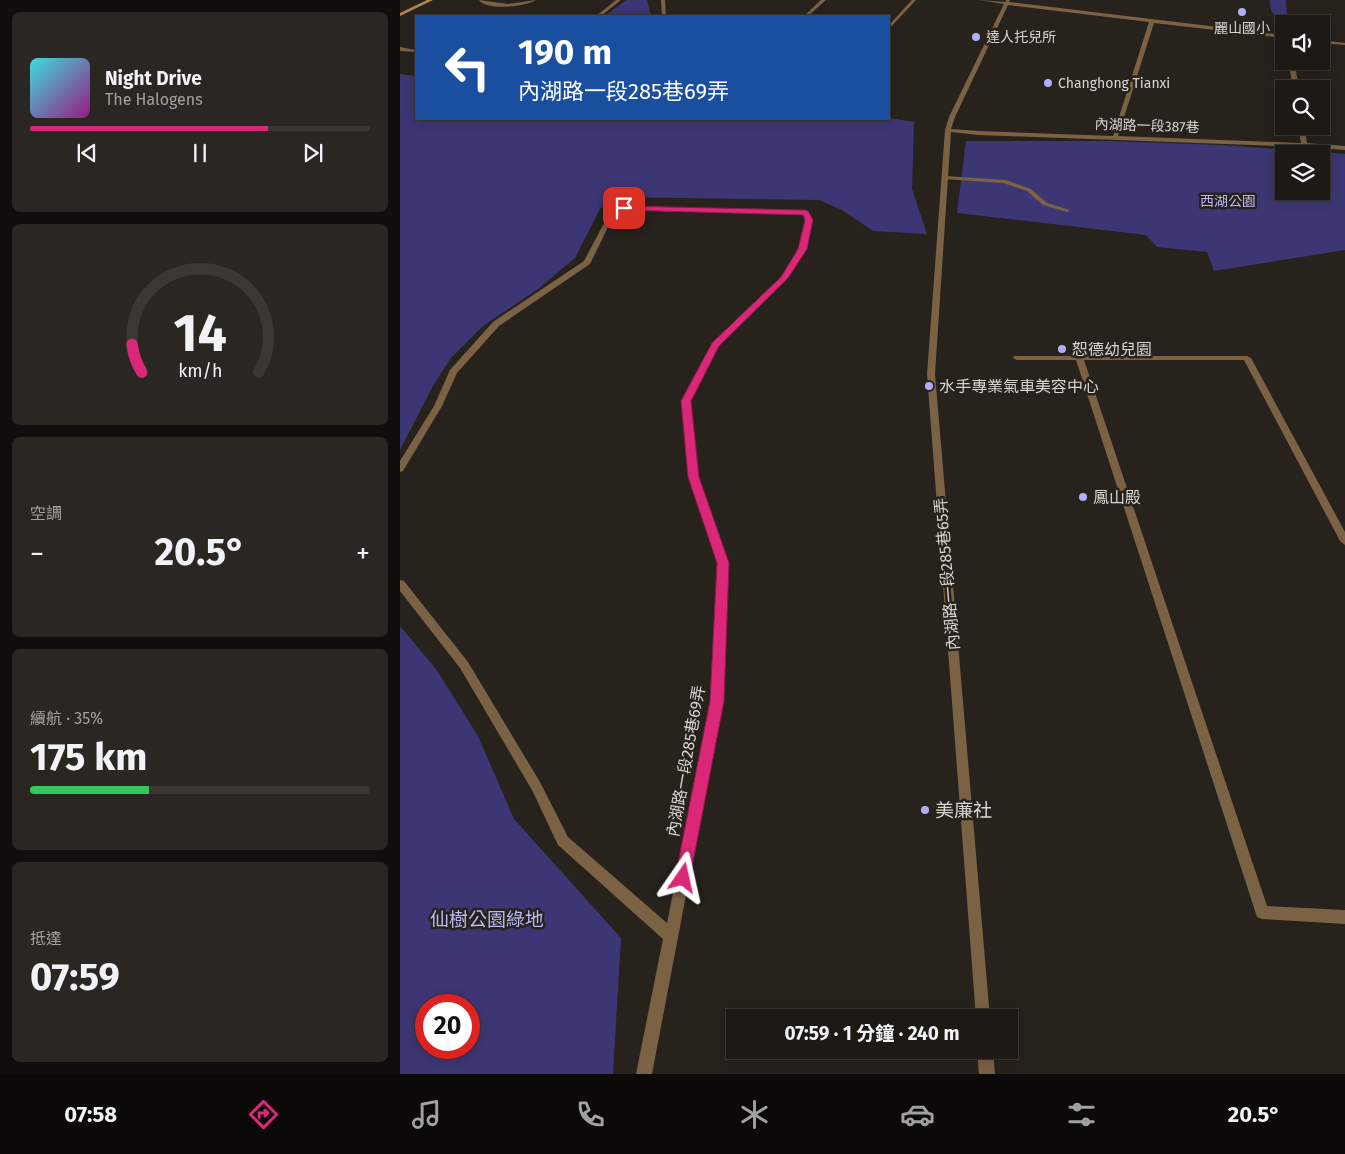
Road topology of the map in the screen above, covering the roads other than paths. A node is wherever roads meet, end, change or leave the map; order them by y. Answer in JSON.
{"nodes":[{"id":1,"x":431,"y":0,"type":"edge"},
{"id":2,"x":481,"y":0,"type":"edge"},
{"id":3,"x":534,"y":0,"type":"edge"},
{"id":4,"x":619,"y":0,"type":"edge"},
{"id":5,"x":663,"y":0,"type":"edge"},
{"id":6,"x":824,"y":0,"type":"edge"},
{"id":7,"x":914,"y":0,"type":"edge"},
{"id":8,"x":980,"y":0,"type":"edge"},
{"id":9,"x":1007,"y":2,"type":"edge"},
{"id":10,"x":400,"y":15,"type":"edge"},
{"id":11,"x":599,"y":15,"type":"edge"},
{"id":12,"x":664,"y":15,"type":"edge"},
{"id":13,"x":807,"y":15,"type":"edge"},
{"id":14,"x":1152,"y":21,"type":"junction"},
{"id":15,"x":890,"y":27,"type":"edge"},
{"id":16,"x":1275,"y":36,"type":"edge"},
{"id":17,"x":1330,"y":42,"type":"edge"},
{"id":18,"x":1345,"y":44,"type":"edge"},
{"id":19,"x":400,"y":49,"type":"edge"},
{"id":20,"x":415,"y":51,"type":"edge"},
{"id":21,"x":1293,"y":71,"type":"dead end"},
{"id":22,"x":1294,"y":80,"type":"edge"},
{"id":23,"x":948,"y":130,"type":"junction"},
{"id":24,"x":1302,"y":135,"type":"edge"},
{"id":25,"x":1115,"y":138,"type":"junction"},
{"id":26,"x":1304,"y":145,"type":"joint"},
{"id":27,"x":1330,"y":147,"type":"edge"},
{"id":28,"x":1345,"y":148,"type":"edge"},
{"id":29,"x":945,"y":178,"type":"junction"},
{"id":30,"x":1067,"y":210,"type":"dead end"},
{"id":31,"x":1017,"y":358,"type":"dead end"},
{"id":32,"x":1079,"y":358,"type":"junction"},
{"id":33,"x":400,"y":469,"type":"edge"},
{"id":34,"x":1345,"y":541,"type":"edge"},
{"id":35,"x":400,"y":584,"type":"edge"},
{"id":36,"x":1345,"y":916,"type":"edge"},
{"id":37,"x":671,"y":936,"type":"junction"},
{"id":38,"x":982,"y":1009,"type":"edge"},
{"id":39,"x":986,"y":1059,"type":"edge"},
{"id":40,"x":644,"y":1074,"type":"edge"},
{"id":41,"x":987,"y":1074,"type":"edge"}],
"edges":[{"from":1,"to":10,"type":"street"},
{"from":2,"to":3,"type":"street"},
{"from":4,"to":11,"type":"street"},
{"from":5,"to":12,"type":"street"},
{"from":6,"to":13,"type":"street"},
{"from":7,"to":15,"type":"street"},
{"from":8,"to":9,"type":"street"},
{"from":9,"to":14,"type":"street"},
{"from":9,"to":23,"type":"street","name":"內湖路一段285巷65弄"},
{"from":14,"to":16,"type":"street"},
{"from":14,"to":25,"type":"street"},
{"from":17,"to":18,"type":"street"},
{"from":19,"to":20,"type":"street"},
{"from":21,"to":22,"type":"street"},
{"from":23,"to":25,"type":"street","name":"內湖路一段387巷"},
{"from":23,"to":29,"type":"street","name":"內湖路一段285巷65弄"},
{"from":24,"to":26,"type":"street"},
{"from":25,"to":26,"type":"street","name":"內湖路一段387巷"},
{"from":27,"to":28,"type":"street","name":"內湖路一段387巷"},
{"from":29,"to":30,"type":"street"},
{"from":29,"to":38,"type":"street","name":"內湖路一段285巷65弄"},
{"from":31,"to":32,"type":"street"},
{"from":32,"to":34,"type":"street"},
{"from":32,"to":36,"type":"street"},
{"from":33,"to":37,"type":"street","name":"內湖路一段285巷69弄"},
{"from":35,"to":37,"type":"street"},
{"from":37,"to":40,"type":"street","name":"內湖路一段285巷69弄"},
{"from":39,"to":41,"type":"street"}]}
